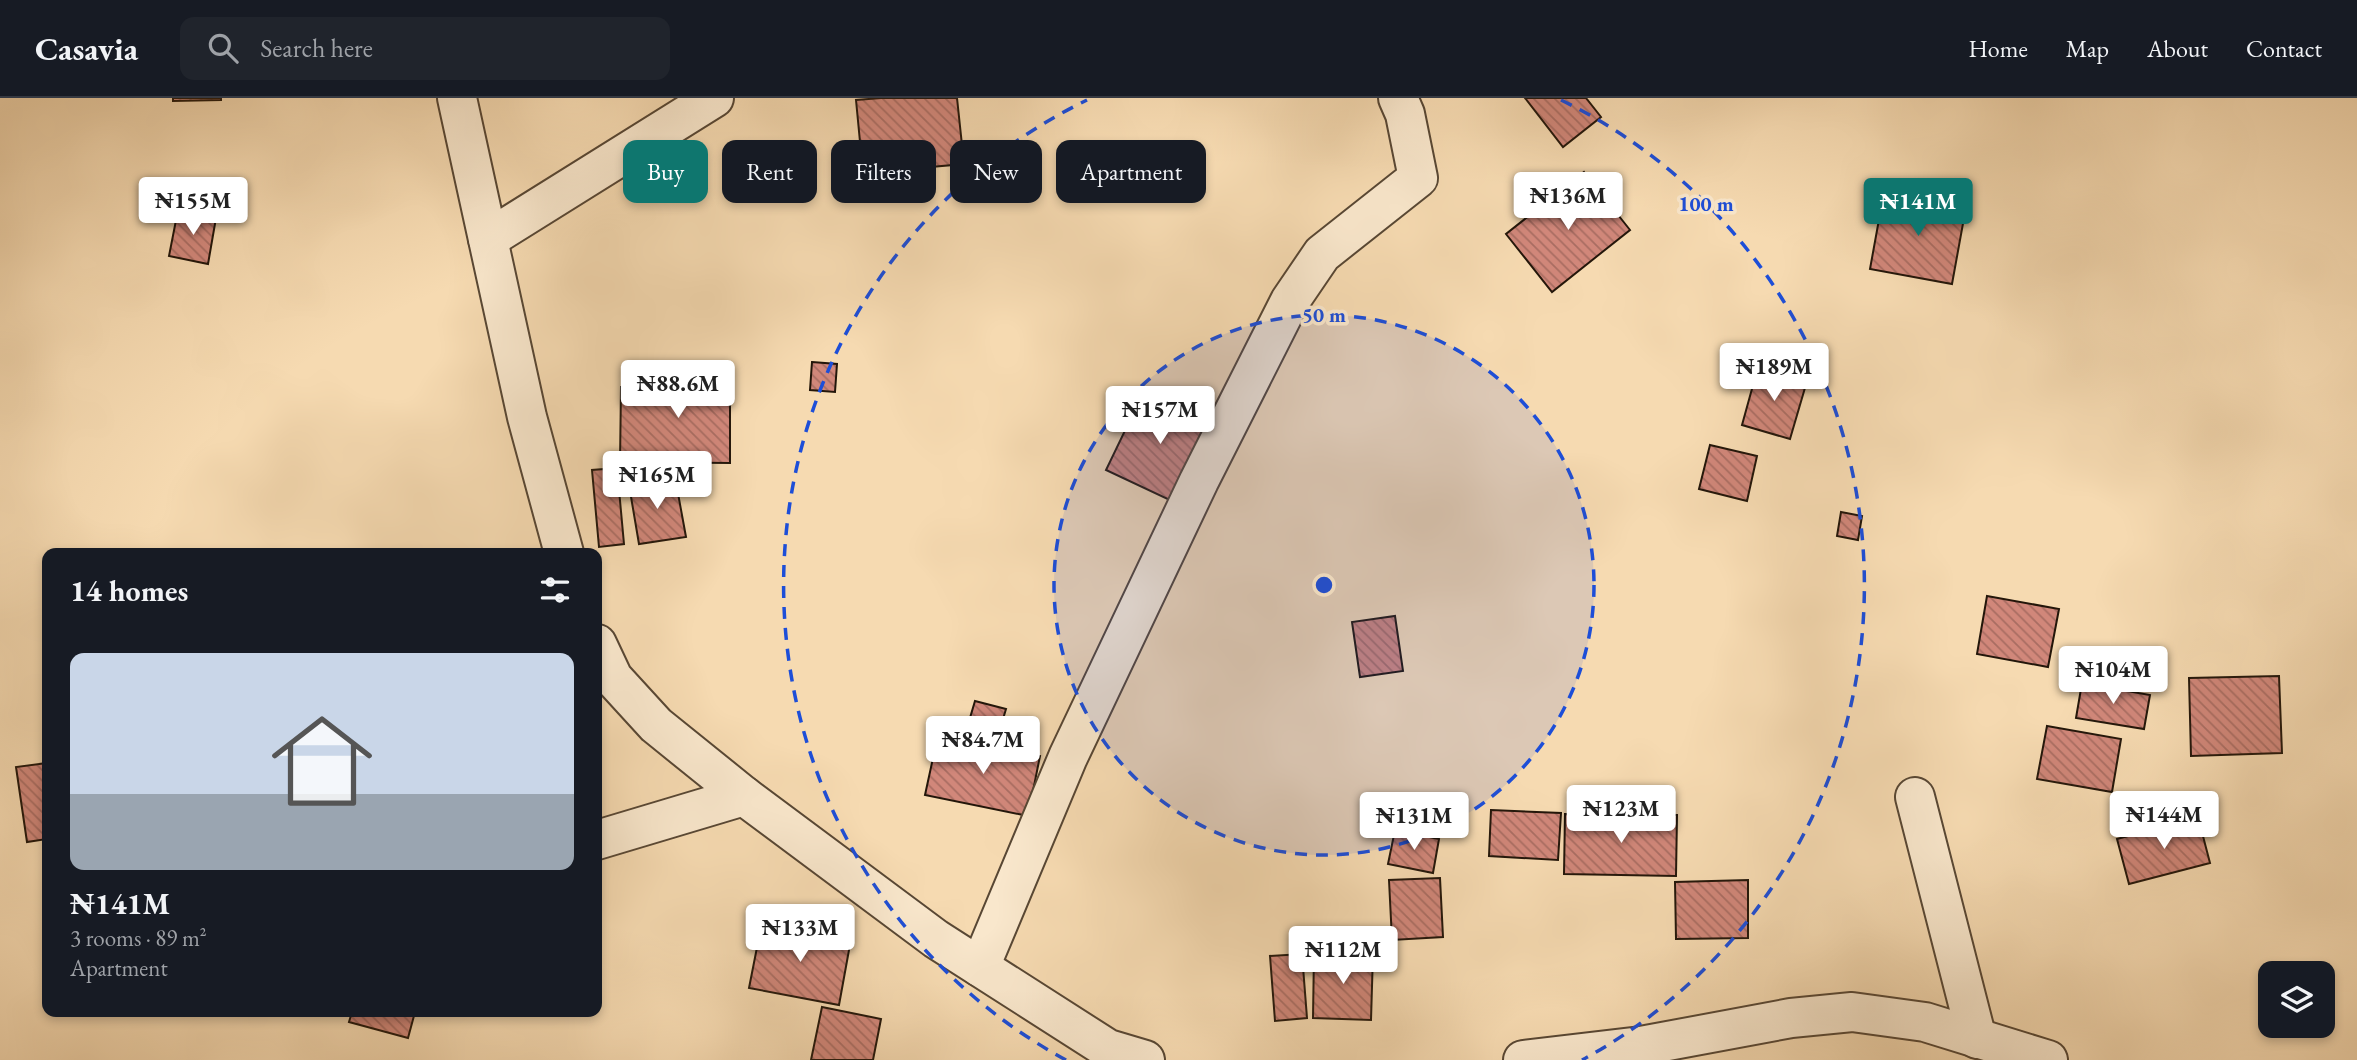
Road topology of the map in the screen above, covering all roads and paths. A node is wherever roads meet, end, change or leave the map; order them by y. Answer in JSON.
{"nodes":[{"id":1,"x":457,"y":98,"type":"edge"},
{"id":2,"x":714,"y":98,"type":"edge"},
{"id":3,"x":1398,"y":98,"type":"edge"},
{"id":4,"x":488,"y":239,"type":"junction"},
{"id":5,"x":563,"y":548,"type":"edge"},
{"id":6,"x":602,"y":655,"type":"edge"},
{"id":7,"x":744,"y":796,"type":"junction"},
{"id":8,"x":1915,"y":797,"type":"dead end"},
{"id":9,"x":602,"y":839,"type":"edge"},
{"id":10,"x":980,"y":967,"type":"junction"},
{"id":11,"x":1977,"y":1039,"type":"junction"},
{"id":12,"x":1145,"y":1060,"type":"edge"},
{"id":13,"x":1523,"y":1060,"type":"edge"},
{"id":14,"x":2048,"y":1060,"type":"edge"}],
"edges":[{"from":1,"to":4,"type":"street"},
{"from":2,"to":4,"type":"street"},
{"from":3,"to":10,"type":"street"},
{"from":4,"to":5,"type":"street"},
{"from":6,"to":7,"type":"street"},
{"from":7,"to":9,"type":"street"},
{"from":7,"to":10,"type":"street"},
{"from":8,"to":11,"type":"street"},
{"from":10,"to":12,"type":"street"},
{"from":11,"to":13,"type":"street"},
{"from":11,"to":14,"type":"street"}]}
